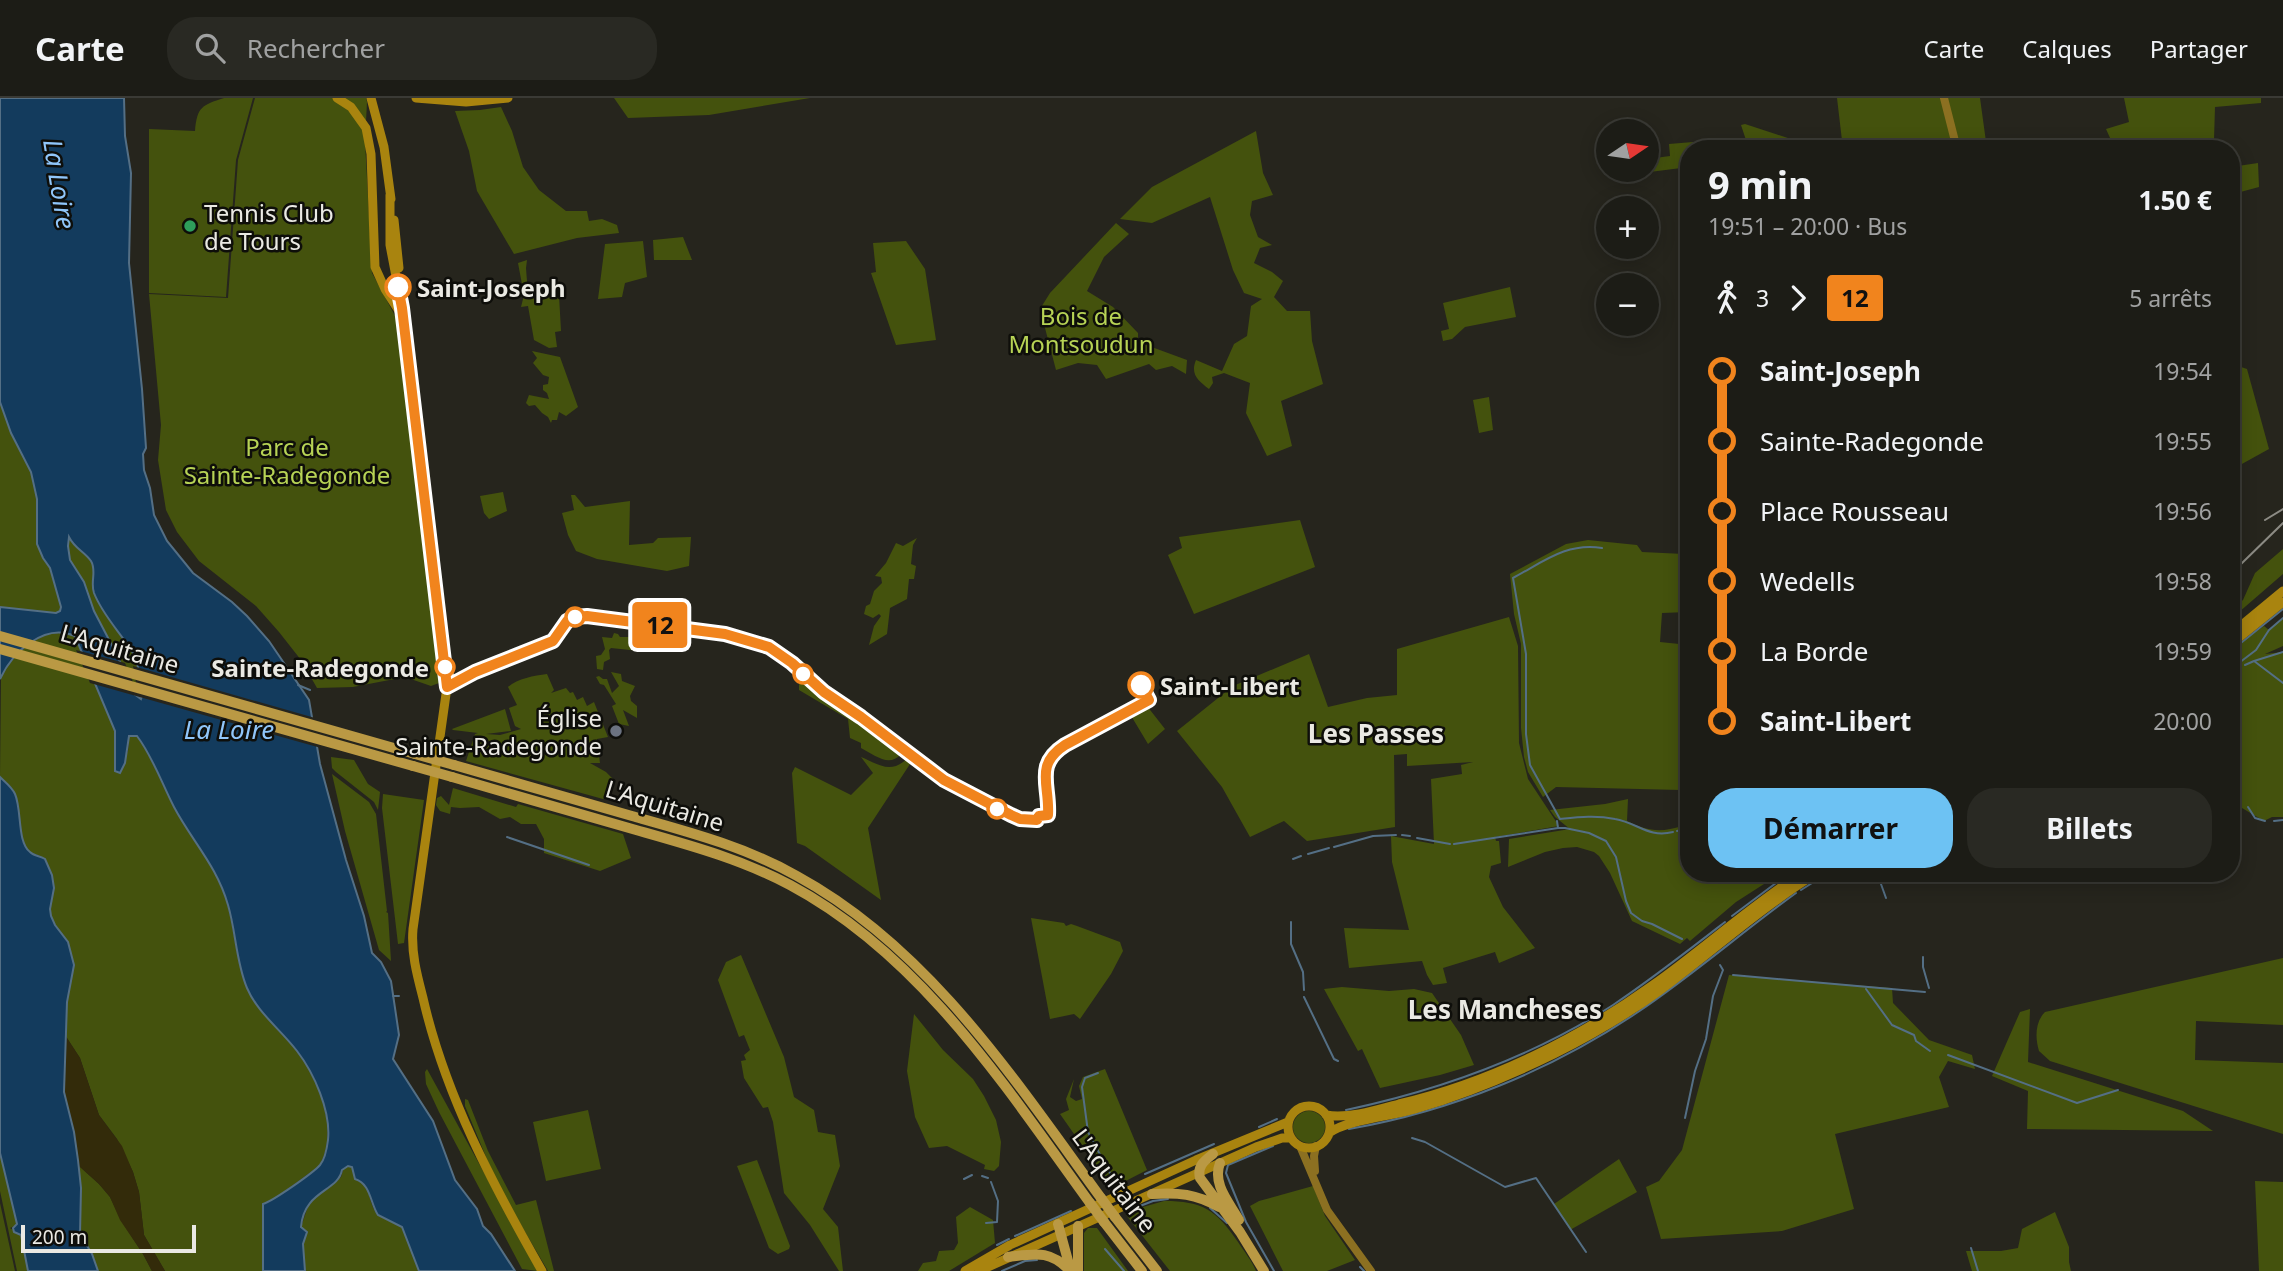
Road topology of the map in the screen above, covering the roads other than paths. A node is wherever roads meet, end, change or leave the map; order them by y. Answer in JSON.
{"nodes":[{"id":1,"x":337,"y":98,"type":"edge"},
{"id":2,"x":371,"y":98,"type":"edge"},
{"id":3,"x":416,"y":98,"type":"edge"},
{"id":4,"x":508,"y":98,"type":"edge"},
{"id":5,"x":1944,"y":98,"type":"edge"},
{"id":6,"x":1955,"y":140,"type":"edge"},
{"id":7,"x":374,"y":232,"type":"junction"},
{"id":8,"x":396,"y":267,"type":"junction"},
{"id":9,"x":403,"y":312,"type":"junction"},
{"id":10,"x":2283,"y":591,"type":"edge"},
{"id":11,"x":2283,"y":602,"type":"edge"},
{"id":12,"x":2240,"y":627,"type":"edge"},
{"id":13,"x":0,"y":636,"type":"edge"},
{"id":14,"x":2240,"y":637,"type":"edge"},
{"id":15,"x":0,"y":649,"type":"edge"},
{"id":16,"x":1789,"y":882,"type":"edge"},
{"id":17,"x":1804,"y":882,"type":"edge"},
{"id":18,"x":1326,"y":1115,"type":"junction"},
{"id":19,"x":1288,"y":1122,"type":"junction"},
{"id":20,"x":1329,"y":1133,"type":"junction"},
{"id":21,"x":1290,"y":1138,"type":"junction"},
{"id":22,"x":1300,"y":1146,"type":"junction"},
{"id":23,"x":1316,"y":1146,"type":"junction"},
{"id":24,"x":1217,"y":1158,"type":"junction"},
{"id":25,"x":1199,"y":1173,"type":"junction"},
{"id":26,"x":1315,"y":1177,"type":"junction"},
{"id":27,"x":1152,"y":1194,"type":"junction"},
{"id":28,"x":1096,"y":1200,"type":"junction"},
{"id":29,"x":1224,"y":1210,"type":"junction"},
{"id":30,"x":1110,"y":1220,"type":"junction"},
{"id":31,"x":1078,"y":1226,"type":"junction"},
{"id":32,"x":1060,"y":1230,"type":"junction"},
{"id":33,"x":1118,"y":1241,"type":"junction"},
{"id":34,"x":1008,"y":1257,"type":"junction"},
{"id":35,"x":1077,"y":1266,"type":"edge"},
{"id":36,"x":542,"y":1271,"type":"edge"},
{"id":37,"x":965,"y":1271,"type":"edge"},
{"id":38,"x":979,"y":1271,"type":"edge"},
{"id":39,"x":1070,"y":1271,"type":"edge"},
{"id":40,"x":1134,"y":1271,"type":"edge"},
{"id":41,"x":1142,"y":1271,"type":"edge"},
{"id":42,"x":1157,"y":1271,"type":"edge"},
{"id":43,"x":1266,"y":1271,"type":"edge"},
{"id":44,"x":1371,"y":1271,"type":"edge"}],
"edges":[{"from":1,"to":7,"type":"main road"},
{"from":2,"to":8,"type":"main road"},
{"from":3,"to":4,"type":"main road"},
{"from":5,"to":6,"type":"street"},
{"from":7,"to":8,"type":"main road"},
{"from":7,"to":9,"type":"main road"},
{"from":8,"to":9,"type":"main road"},
{"from":9,"to":36,"type":"main road"},
{"from":10,"to":12,"type":"main road"},
{"from":11,"to":14,"type":"main road"},
{"from":13,"to":28,"type":"highway","name":"L'Aquitaine","bridge":true},
{"from":15,"to":28,"type":"highway","name":"L'Aquitaine","bridge":true},
{"from":16,"to":18,"type":"main road"},
{"from":17,"to":20,"type":"main road"},
{"from":18,"to":19,"type":"main road"},
{"from":18,"to":20,"type":"main road"},
{"from":19,"to":21,"type":"main road"},
{"from":19,"to":24,"type":"main road"},
{"from":20,"to":23,"type":"main road"},
{"from":21,"to":22,"type":"main road"},
{"from":21,"to":24,"type":"main road"},
{"from":22,"to":23,"type":"main road"},
{"from":22,"to":26,"type":"street"},
{"from":23,"to":26,"type":"street"},
{"from":24,"to":25,"type":"highway"},
{"from":24,"to":32,"type":"main road"},
{"from":24,"to":43,"type":"highway"},
{"from":25,"to":27,"type":"main road"},
{"from":25,"to":29,"type":"highway"},
{"from":26,"to":44,"type":"street"},
{"from":27,"to":29,"type":"highway"},
{"from":27,"to":31,"type":"main road"},
{"from":28,"to":30,"type":"highway","name":"L'Aquitaine","bridge":true},
{"from":29,"to":43,"type":"highway"},
{"from":30,"to":33,"type":"highway","name":"L'Aquitaine"},
{"from":30,"to":42,"type":"highway","name":"L'Aquitaine"},
{"from":31,"to":32,"type":"main road"},
{"from":31,"to":35,"type":"highway"},
{"from":32,"to":34,"type":"main road"},
{"from":32,"to":35,"type":"highway"},
{"from":32,"to":37,"type":"main road"},
{"from":32,"to":39,"type":"highway"},
{"from":33,"to":40,"type":"highway"},
{"from":33,"to":41,"type":"highway","name":"L'Aquitaine"},
{"from":34,"to":38,"type":"main road"},
{"from":34,"to":39,"type":"highway"}]}
